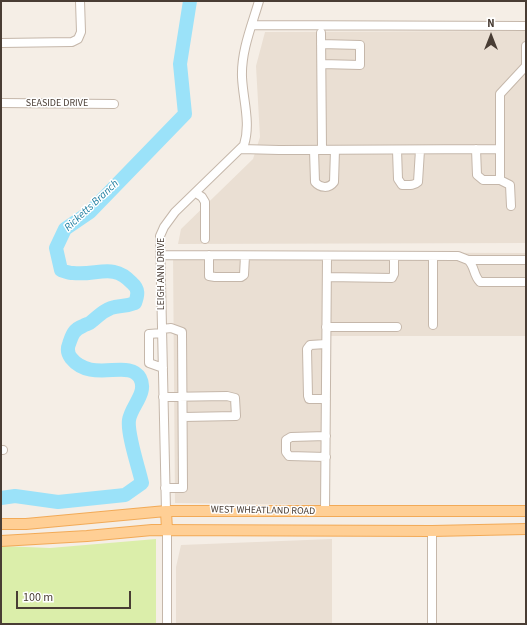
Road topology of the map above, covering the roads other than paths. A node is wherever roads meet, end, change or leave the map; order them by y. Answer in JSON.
{"nodes":[{"id":1,"x":80,"y":1,"type":"edge"},
{"id":2,"x":259,"y":1,"type":"edge"},
{"id":3,"x":252,"y":25,"type":"junction"},
{"id":4,"x":526,"y":26,"type":"edge"},
{"id":5,"x":321,"y":33,"type":"dead end"},
{"id":6,"x":1,"y":43,"type":"edge"},
{"id":7,"x":321,"y":44,"type":"junction"},
{"id":8,"x":526,"y":46,"type":"edge"},
{"id":9,"x":322,"y":64,"type":"junction"},
{"id":10,"x":526,"y":66,"type":"edge"},
{"id":11,"x":1,"y":103,"type":"edge"},
{"id":12,"x":114,"y":104,"type":"dead end"},
{"id":13,"x":241,"y":149,"type":"junction"},
{"id":14,"x":476,"y":149,"type":"junction"},
{"id":15,"x":500,"y":149,"type":"junction"},
{"id":16,"x":318,"y":150,"type":"junction"},
{"id":17,"x":335,"y":150,"type":"junction"},
{"id":18,"x":397,"y":150,"type":"junction"},
{"id":19,"x":420,"y":150,"type":"junction"},
{"id":20,"x":500,"y":180,"type":"junction"},
{"id":21,"x":196,"y":193,"type":"junction"},
{"id":22,"x":511,"y":206,"type":"dead end"},
{"id":23,"x":205,"y":239,"type":"dead end"},
{"id":24,"x":160,"y":255,"type":"junction"},
{"id":25,"x":209,"y":256,"type":"junction"},
{"id":26,"x":245,"y":256,"type":"junction"},
{"id":27,"x":327,"y":256,"type":"junction"},
{"id":28,"x":394,"y":256,"type":"junction"},
{"id":29,"x":433,"y":256,"type":"junction"},
{"id":30,"x":468,"y":260,"type":"junction"},
{"id":31,"x":526,"y":260,"type":"edge"},
{"id":32,"x":327,"y":277,"type":"junction"},
{"id":33,"x":526,"y":282,"type":"edge"},
{"id":34,"x":434,"y":325,"type":"dead end"},
{"id":35,"x":326,"y":327,"type":"junction"},
{"id":36,"x":396,"y":327,"type":"dead end"},
{"id":37,"x":162,"y":331,"type":"junction"},
{"id":38,"x":326,"y":344,"type":"junction"},
{"id":39,"x":163,"y":368,"type":"junction"},
{"id":40,"x":183,"y":396,"type":"junction"},
{"id":41,"x":163,"y":397,"type":"junction"},
{"id":42,"x":326,"y":400,"type":"junction"},
{"id":43,"x":183,"y":418,"type":"junction"},
{"id":44,"x":326,"y":436,"type":"junction"},
{"id":45,"x":326,"y":457,"type":"junction"},
{"id":46,"x":165,"y":488,"type":"junction"},
{"id":47,"x":166,"y":511,"type":"junction"},
{"id":48,"x":526,"y":511,"type":"edge"},
{"id":49,"x":325,"y":512,"type":"junction"},
{"id":50,"x":1,"y":524,"type":"edge"},
{"id":51,"x":526,"y":529,"type":"edge"},
{"id":52,"x":167,"y":530,"type":"junction"},
{"id":53,"x":325,"y":530,"type":"junction"},
{"id":54,"x":432,"y":531,"type":"junction"},
{"id":55,"x":1,"y":541,"type":"edge"},
{"id":56,"x":166,"y":624,"type":"edge"},
{"id":57,"x":432,"y":624,"type":"edge"}],
"edges":[{"from":1,"to":6,"type":"street"},
{"from":2,"to":3,"type":"street","name":"LEIGH ANN DRIVE"},
{"from":3,"to":4,"type":"street"},
{"from":3,"to":13,"type":"street","name":"LEIGH ANN DRIVE"},
{"from":5,"to":7,"type":"street"},
{"from":7,"to":9,"type":"street"},
{"from":7,"to":9,"type":"street"},
{"from":8,"to":10,"type":"street"},
{"from":9,"to":16,"type":"street"},
{"from":10,"to":15,"type":"street"},
{"from":11,"to":12,"type":"street","name":"SEASIDE DRIVE"},
{"from":13,"to":16,"type":"street"},
{"from":13,"to":21,"type":"street","name":"LEIGH ANN DRIVE"},
{"from":14,"to":15,"type":"street"},
{"from":14,"to":19,"type":"street"},
{"from":14,"to":20,"type":"street"},
{"from":15,"to":20,"type":"street"},
{"from":16,"to":17,"type":"street"},
{"from":16,"to":17,"type":"street"},
{"from":17,"to":18,"type":"street"},
{"from":18,"to":19,"type":"street"},
{"from":18,"to":19,"type":"street"},
{"from":20,"to":22,"type":"street"},
{"from":21,"to":23,"type":"street"},
{"from":21,"to":24,"type":"street","name":"LEIGH ANN DRIVE"},
{"from":24,"to":25,"type":"street"},
{"from":24,"to":37,"type":"street","name":"LEIGH ANN DRIVE"},
{"from":25,"to":26,"type":"street"},
{"from":25,"to":26,"type":"street"},
{"from":26,"to":27,"type":"street"},
{"from":27,"to":28,"type":"street"},
{"from":27,"to":32,"type":"street"},
{"from":28,"to":29,"type":"street"},
{"from":28,"to":32,"type":"street"},
{"from":29,"to":30,"type":"street"},
{"from":29,"to":34,"type":"street"},
{"from":30,"to":31,"type":"street"},
{"from":30,"to":33,"type":"street"},
{"from":32,"to":35,"type":"street"},
{"from":35,"to":36,"type":"street"},
{"from":35,"to":38,"type":"street"},
{"from":37,"to":39,"type":"street","name":"LEIGH ANN DRIVE"},
{"from":37,"to":39,"type":"street"},
{"from":37,"to":40,"type":"street"},
{"from":38,"to":42,"type":"street"},
{"from":38,"to":42,"type":"street"},
{"from":39,"to":41,"type":"street","name":"LEIGH ANN DRIVE"},
{"from":40,"to":41,"type":"street"},
{"from":40,"to":43,"type":"street"},
{"from":40,"to":43,"type":"street"},
{"from":41,"to":46,"type":"street","name":"LEIGH ANN DRIVE"},
{"from":42,"to":44,"type":"street"},
{"from":43,"to":46,"type":"street"},
{"from":44,"to":45,"type":"street"},
{"from":44,"to":45,"type":"street"},
{"from":45,"to":49,"type":"street"},
{"from":46,"to":47,"type":"street","name":"LEIGH ANN DRIVE"},
{"from":47,"to":49,"type":"main road","name":"WEST WHEATLAND ROAD"},
{"from":47,"to":50,"type":"main road","name":"WEST WHEATLAND ROAD"},
{"from":47,"to":52,"type":"main road"},
{"from":48,"to":49,"type":"main road","name":"WEST WHEATLAND ROAD"},
{"from":49,"to":53,"type":"main road"},
{"from":51,"to":54,"type":"main road","name":"WEST WHEATLAND ROAD"},
{"from":52,"to":53,"type":"main road","name":"WEST WHEATLAND ROAD"},
{"from":52,"to":55,"type":"main road","name":"WEST WHEATLAND ROAD"},
{"from":52,"to":56,"type":"street"},
{"from":53,"to":54,"type":"main road","name":"WEST WHEATLAND ROAD"},
{"from":54,"to":57,"type":"street"}]}
